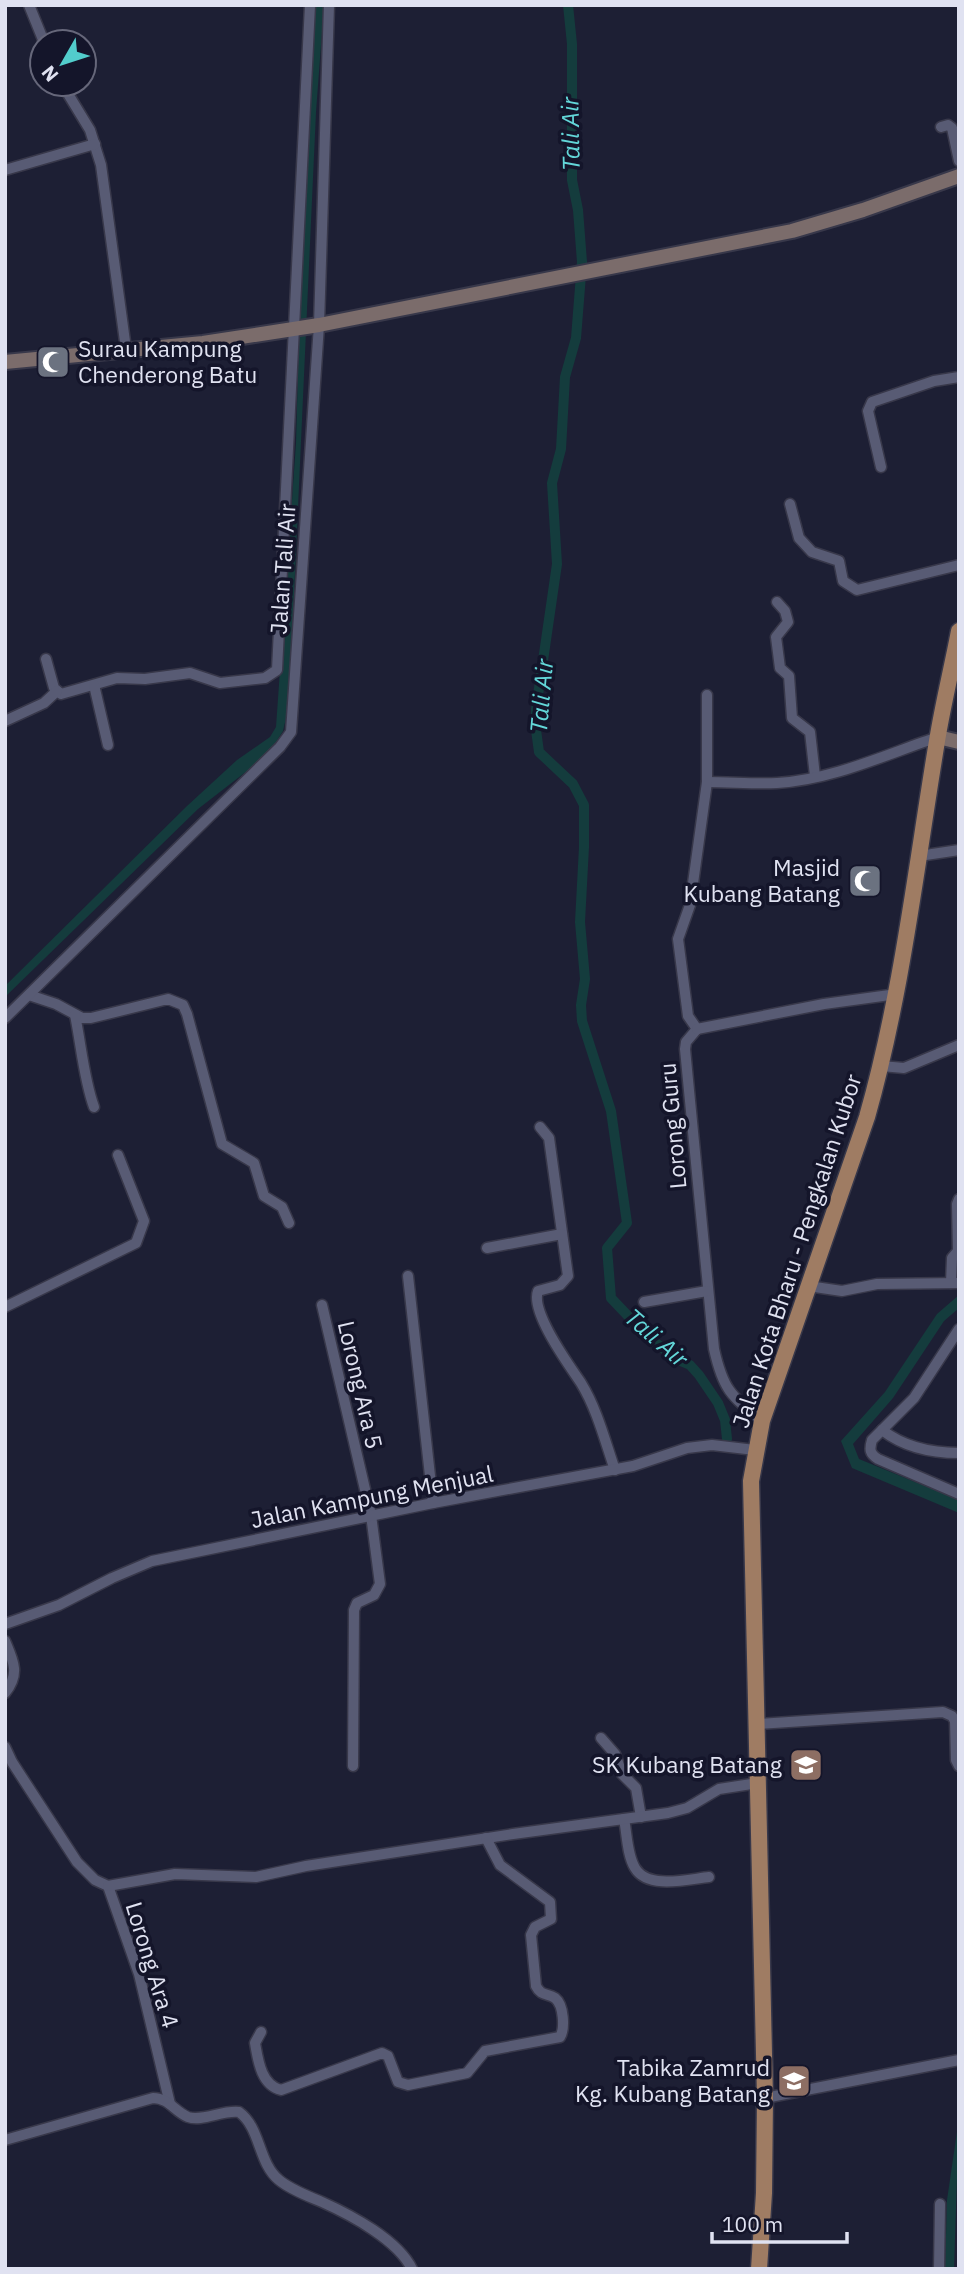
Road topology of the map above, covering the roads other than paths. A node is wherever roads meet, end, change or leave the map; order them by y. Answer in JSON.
{"nodes":[{"id":1,"x":29,"y":5,"type":"edge"},
{"id":2,"x":310,"y":5,"type":"edge"},
{"id":3,"x":329,"y":5,"type":"edge"},
{"id":4,"x":38,"y":28,"type":"edge"},
{"id":5,"x":71,"y":98,"type":"edge"},
{"id":6,"x":941,"y":127,"type":"dead end"},
{"id":7,"x":95,"y":144,"type":"junction"},
{"id":8,"x":959,"y":161,"type":"edge"},
{"id":9,"x":5,"y":170,"type":"edge"},
{"id":10,"x":959,"y":176,"type":"edge"},
{"id":11,"x":316,"y":325,"type":"junction"},
{"id":12,"x":293,"y":329,"type":"junction"},
{"id":13,"x":126,"y":349,"type":"junction"},
{"id":14,"x":5,"y":362,"type":"edge"},
{"id":15,"x":959,"y":377,"type":"edge"},
{"id":16,"x":881,"y":467,"type":"dead end"},
{"id":17,"x":790,"y":504,"type":"dead end"},
{"id":18,"x":959,"y":565,"type":"edge"},
{"id":19,"x":777,"y":602,"type":"dead end"},
{"id":20,"x":959,"y":631,"type":"edge"},
{"id":21,"x":46,"y":659,"type":"dead end"},
{"id":22,"x":93,"y":685,"type":"junction"},
{"id":23,"x":57,"y":691,"type":"junction"},
{"id":24,"x":707,"y":695,"type":"dead end"},
{"id":25,"x":5,"y":721,"type":"edge"},
{"id":26,"x":938,"y":737,"type":"junction"},
{"id":27,"x":959,"y":742,"type":"edge"},
{"id":28,"x":108,"y":745,"type":"dead end"},
{"id":29,"x":814,"y":776,"type":"junction"},
{"id":30,"x":707,"y":782,"type":"junction"},
{"id":31,"x":959,"y":850,"type":"edge"},
{"id":32,"x":919,"y":856,"type":"junction"},
{"id":33,"x":897,"y":994,"type":"junction"},
{"id":34,"x":29,"y":995,"type":"junction"},
{"id":35,"x":75,"y":1015,"type":"junction"},
{"id":36,"x":5,"y":1018,"type":"edge"},
{"id":37,"x":697,"y":1029,"type":"junction"},
{"id":38,"x":959,"y":1045,"type":"edge"},
{"id":39,"x":881,"y":1066,"type":"junction"},
{"id":40,"x":94,"y":1107,"type":"dead end"},
{"id":41,"x":540,"y":1127,"type":"dead end"},
{"id":42,"x":118,"y":1155,"type":"dead end"},
{"id":43,"x":959,"y":1199,"type":"edge"},
{"id":44,"x":289,"y":1223,"type":"dead end"},
{"id":45,"x":562,"y":1234,"type":"junction"},
{"id":46,"x":487,"y":1248,"type":"dead end"},
{"id":47,"x":408,"y":1276,"type":"dead end"},
{"id":48,"x":955,"y":1283,"type":"edge"},
{"id":49,"x":808,"y":1286,"type":"junction"},
{"id":50,"x":707,"y":1290,"type":"junction"},
{"id":51,"x":644,"y":1302,"type":"dead end"},
{"id":52,"x":322,"y":1305,"type":"dead end"},
{"id":53,"x":5,"y":1307,"type":"edge"},
{"id":54,"x":959,"y":1329,"type":"edge"},
{"id":55,"x":762,"y":1421,"type":"junction"},
{"id":56,"x":882,"y":1430,"type":"junction"},
{"id":57,"x":755,"y":1450,"type":"junction"},
{"id":58,"x":959,"y":1453,"type":"edge"},
{"id":59,"x":615,"y":1469,"type":"junction"},
{"id":60,"x":959,"y":1494,"type":"edge"},
{"id":61,"x":433,"y":1503,"type":"junction"},
{"id":62,"x":371,"y":1516,"type":"junction"},
{"id":63,"x":5,"y":1624,"type":"edge"},
{"id":64,"x":5,"y":1641,"type":"edge"},
{"id":65,"x":5,"y":1693,"type":"edge"},
{"id":66,"x":757,"y":1724,"type":"junction"},
{"id":67,"x":601,"y":1738,"type":"dead end"},
{"id":68,"x":5,"y":1747,"type":"edge"},
{"id":69,"x":353,"y":1766,"type":"dead end"},
{"id":70,"x":959,"y":1766,"type":"edge"},
{"id":71,"x":758,"y":1783,"type":"junction"},
{"id":72,"x":641,"y":1817,"type":"junction"},
{"id":73,"x":624,"y":1819,"type":"junction"},
{"id":74,"x":486,"y":1839,"type":"junction"},
{"id":75,"x":709,"y":1877,"type":"dead end"},
{"id":76,"x":107,"y":1886,"type":"junction"},
{"id":77,"x":261,"y":2032,"type":"dead end"},
{"id":78,"x":959,"y":2060,"type":"edge"},
{"id":79,"x":765,"y":2098,"type":"junction"},
{"id":80,"x":170,"y":2104,"type":"junction"},
{"id":81,"x":5,"y":2140,"type":"edge"},
{"id":82,"x":940,"y":2204,"type":"dead end"},
{"id":83,"x":412,"y":2269,"type":"edge"},
{"id":84,"x":759,"y":2269,"type":"edge"},
{"id":85,"x":939,"y":2269,"type":"edge"}],
"edges":[{"from":1,"to":4,"type":"street"},
{"from":2,"to":12,"type":"street"},
{"from":3,"to":11,"type":"street","name":"Jalan Tali Air"},
{"from":5,"to":7,"type":"street"},
{"from":6,"to":8,"type":"street"},
{"from":7,"to":9,"type":"street"},
{"from":7,"to":13,"type":"street"},
{"from":10,"to":11,"type":"street"},
{"from":11,"to":12,"type":"street"},
{"from":11,"to":34,"type":"street","name":"Jalan Tali Air"},
{"from":12,"to":13,"type":"street"},
{"from":12,"to":22,"type":"street"},
{"from":13,"to":14,"type":"street"},
{"from":15,"to":16,"type":"street"},
{"from":17,"to":18,"type":"street"},
{"from":19,"to":29,"type":"street"},
{"from":20,"to":26,"type":"main road","name":"Jalan Kota Bharu - Pengkalan Kubor"},
{"from":21,"to":23,"type":"street"},
{"from":22,"to":23,"type":"street"},
{"from":22,"to":28,"type":"street"},
{"from":23,"to":25,"type":"street"},
{"from":24,"to":30,"type":"street"},
{"from":26,"to":27,"type":"street"},
{"from":26,"to":29,"type":"street"},
{"from":26,"to":32,"type":"main road","name":"Jalan Kota Bharu - Pengkalan Kubor"},
{"from":29,"to":30,"type":"street"},
{"from":30,"to":37,"type":"street"},
{"from":31,"to":32,"type":"street"},
{"from":32,"to":33,"type":"main road","name":"Jalan Kota Bharu - Pengkalan Kubor"},
{"from":33,"to":37,"type":"street"},
{"from":33,"to":39,"type":"main road","name":"Jalan Kota Bharu - Pengkalan Kubor"},
{"from":34,"to":35,"type":"street"},
{"from":34,"to":36,"type":"street","name":"Jalan Tali Air"},
{"from":35,"to":40,"type":"street"},
{"from":35,"to":44,"type":"street"},
{"from":37,"to":50,"type":"street","name":"Lorong Guru"},
{"from":38,"to":39,"type":"street"},
{"from":39,"to":49,"type":"main road","name":"Jalan Kota Bharu - Pengkalan Kubor"},
{"from":41,"to":45,"type":"street"},
{"from":42,"to":53,"type":"street"},
{"from":43,"to":48,"type":"street"},
{"from":45,"to":46,"type":"street"},
{"from":45,"to":59,"type":"street"},
{"from":47,"to":61,"type":"street"},
{"from":48,"to":49,"type":"street"},
{"from":49,"to":55,"type":"main road","name":"Jalan Kota Bharu - Pengkalan Kubor"},
{"from":50,"to":51,"type":"street"},
{"from":50,"to":55,"type":"street","name":"Lorong Guru"},
{"from":52,"to":62,"type":"street","name":"Lorong Ara 5"},
{"from":54,"to":56,"type":"street"},
{"from":55,"to":57,"type":"main road","name":"Jalan Kota Bharu - Pengkalan Kubor"},
{"from":56,"to":58,"type":"street"},
{"from":56,"to":60,"type":"street"},
{"from":57,"to":59,"type":"street","name":"Jalan Kampung Menjual"},
{"from":57,"to":66,"type":"main road","name":"Jalan Kota Bharu - Pengkalan Kubor"},
{"from":59,"to":61,"type":"street","name":"Jalan Kampung Menjual"},
{"from":61,"to":62,"type":"street","name":"Jalan Kampung Menjual"},
{"from":62,"to":63,"type":"street","name":"Jalan Kampung Menjual"},
{"from":62,"to":69,"type":"street","name":"Lorong Ara 5"},
{"from":64,"to":65,"type":"street"},
{"from":66,"to":70,"type":"street"},
{"from":66,"to":71,"type":"main road","name":"Jalan Kota Bharu - Pengkalan Kubor"},
{"from":67,"to":72,"type":"street"},
{"from":68,"to":76,"type":"street","name":"Lorong Ara 4"},
{"from":71,"to":72,"type":"street"},
{"from":71,"to":79,"type":"main road","name":"Jalan Kota Bharu - Pengkalan Kubor"},
{"from":72,"to":73,"type":"street"},
{"from":73,"to":74,"type":"street"},
{"from":73,"to":75,"type":"street"},
{"from":74,"to":76,"type":"street"},
{"from":74,"to":77,"type":"street"},
{"from":76,"to":80,"type":"street","name":"Lorong Ara 4"},
{"from":78,"to":79,"type":"street"},
{"from":79,"to":84,"type":"main road","name":"Jalan Kota Bharu - Pengkalan Kubor"},
{"from":80,"to":81,"type":"street"},
{"from":80,"to":83,"type":"street"},
{"from":82,"to":85,"type":"street"}]}
